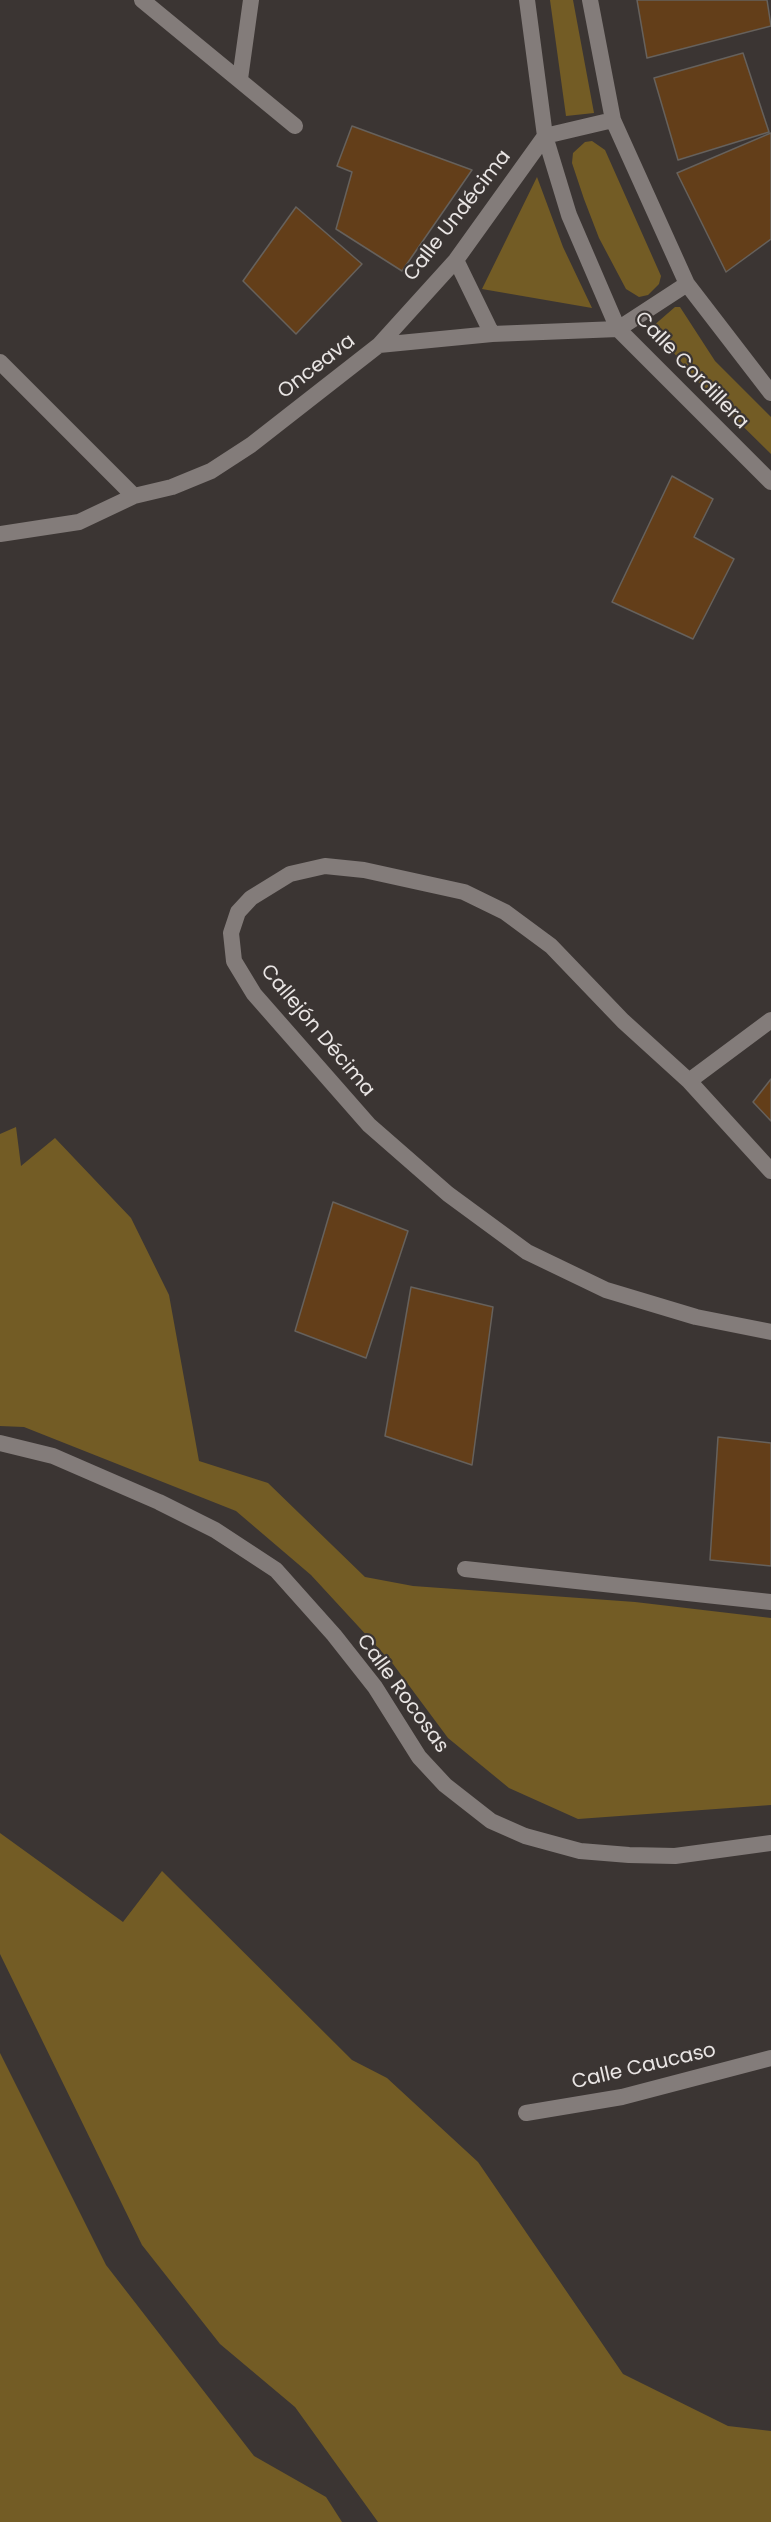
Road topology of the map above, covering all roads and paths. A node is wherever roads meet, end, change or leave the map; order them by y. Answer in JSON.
{"nodes":[{"id":1,"x":142,"y":0,"type":"edge"},
{"id":2,"x":251,"y":0,"type":"edge"},
{"id":3,"x":527,"y":0,"type":"edge"},
{"id":4,"x":590,"y":0,"type":"edge"},
{"id":5,"x":240,"y":79,"type":"junction"},
{"id":6,"x":613,"y":120,"type":"junction"},
{"id":7,"x":295,"y":126,"type":"dead end"},
{"id":8,"x":545,"y":136,"type":"junction"},
{"id":9,"x":456,"y":260,"type":"junction"},
{"id":10,"x":687,"y":284,"type":"junction"},
{"id":11,"x":618,"y":329,"type":"junction"},
{"id":12,"x":492,"y":334,"type":"junction"},
{"id":13,"x":379,"y":345,"type":"junction"},
{"id":14,"x":0,"y":362,"type":"edge"},
{"id":15,"x":771,"y":393,"type":"edge"},
{"id":16,"x":771,"y":482,"type":"edge"},
{"id":17,"x":134,"y":496,"type":"junction"},
{"id":18,"x":0,"y":534,"type":"edge"},
{"id":19,"x":771,"y":1020,"type":"edge"},
{"id":20,"x":689,"y":1081,"type":"junction"},
{"id":21,"x":771,"y":1171,"type":"edge"},
{"id":22,"x":771,"y":1332,"type":"edge"},
{"id":23,"x":0,"y":1443,"type":"edge"},
{"id":24,"x":465,"y":1569,"type":"dead end"},
{"id":25,"x":771,"y":1602,"type":"edge"},
{"id":26,"x":771,"y":1843,"type":"edge"},
{"id":27,"x":771,"y":2058,"type":"edge"},
{"id":28,"x":526,"y":2113,"type":"dead end"}],
"edges":[{"from":1,"to":5,"type":"street"},
{"from":2,"to":5,"type":"street"},
{"from":3,"to":8,"type":"street","name":"Calle Cordillera"},
{"from":4,"to":6,"type":"street"},
{"from":5,"to":7,"type":"street"},
{"from":6,"to":8,"type":"street"},
{"from":6,"to":10,"type":"street"},
{"from":8,"to":9,"type":"street","name":"Calle Undécima"},
{"from":8,"to":11,"type":"street","name":"Calle Cordillera"},
{"from":9,"to":12,"type":"street"},
{"from":9,"to":13,"type":"street","name":"Calle Undécima"},
{"from":10,"to":11,"type":"street"},
{"from":10,"to":15,"type":"street"},
{"from":11,"to":12,"type":"street","name":"Onceava"},
{"from":11,"to":16,"type":"street","name":"Calle Cordillera"},
{"from":12,"to":13,"type":"street","name":"Onceava"},
{"from":13,"to":17,"type":"street","name":"Onceava"},
{"from":14,"to":17,"type":"street"},
{"from":17,"to":18,"type":"street","name":"Onceava"},
{"from":19,"to":20,"type":"street"},
{"from":20,"to":21,"type":"street","name":"Callejón Décima"},
{"from":20,"to":22,"type":"street","name":"Callejón Décima"},
{"from":23,"to":26,"type":"street","name":"Calle Rocosas"},
{"from":24,"to":25,"type":"street"},
{"from":27,"to":28,"type":"street","name":"Calle Caucaso"}]}
